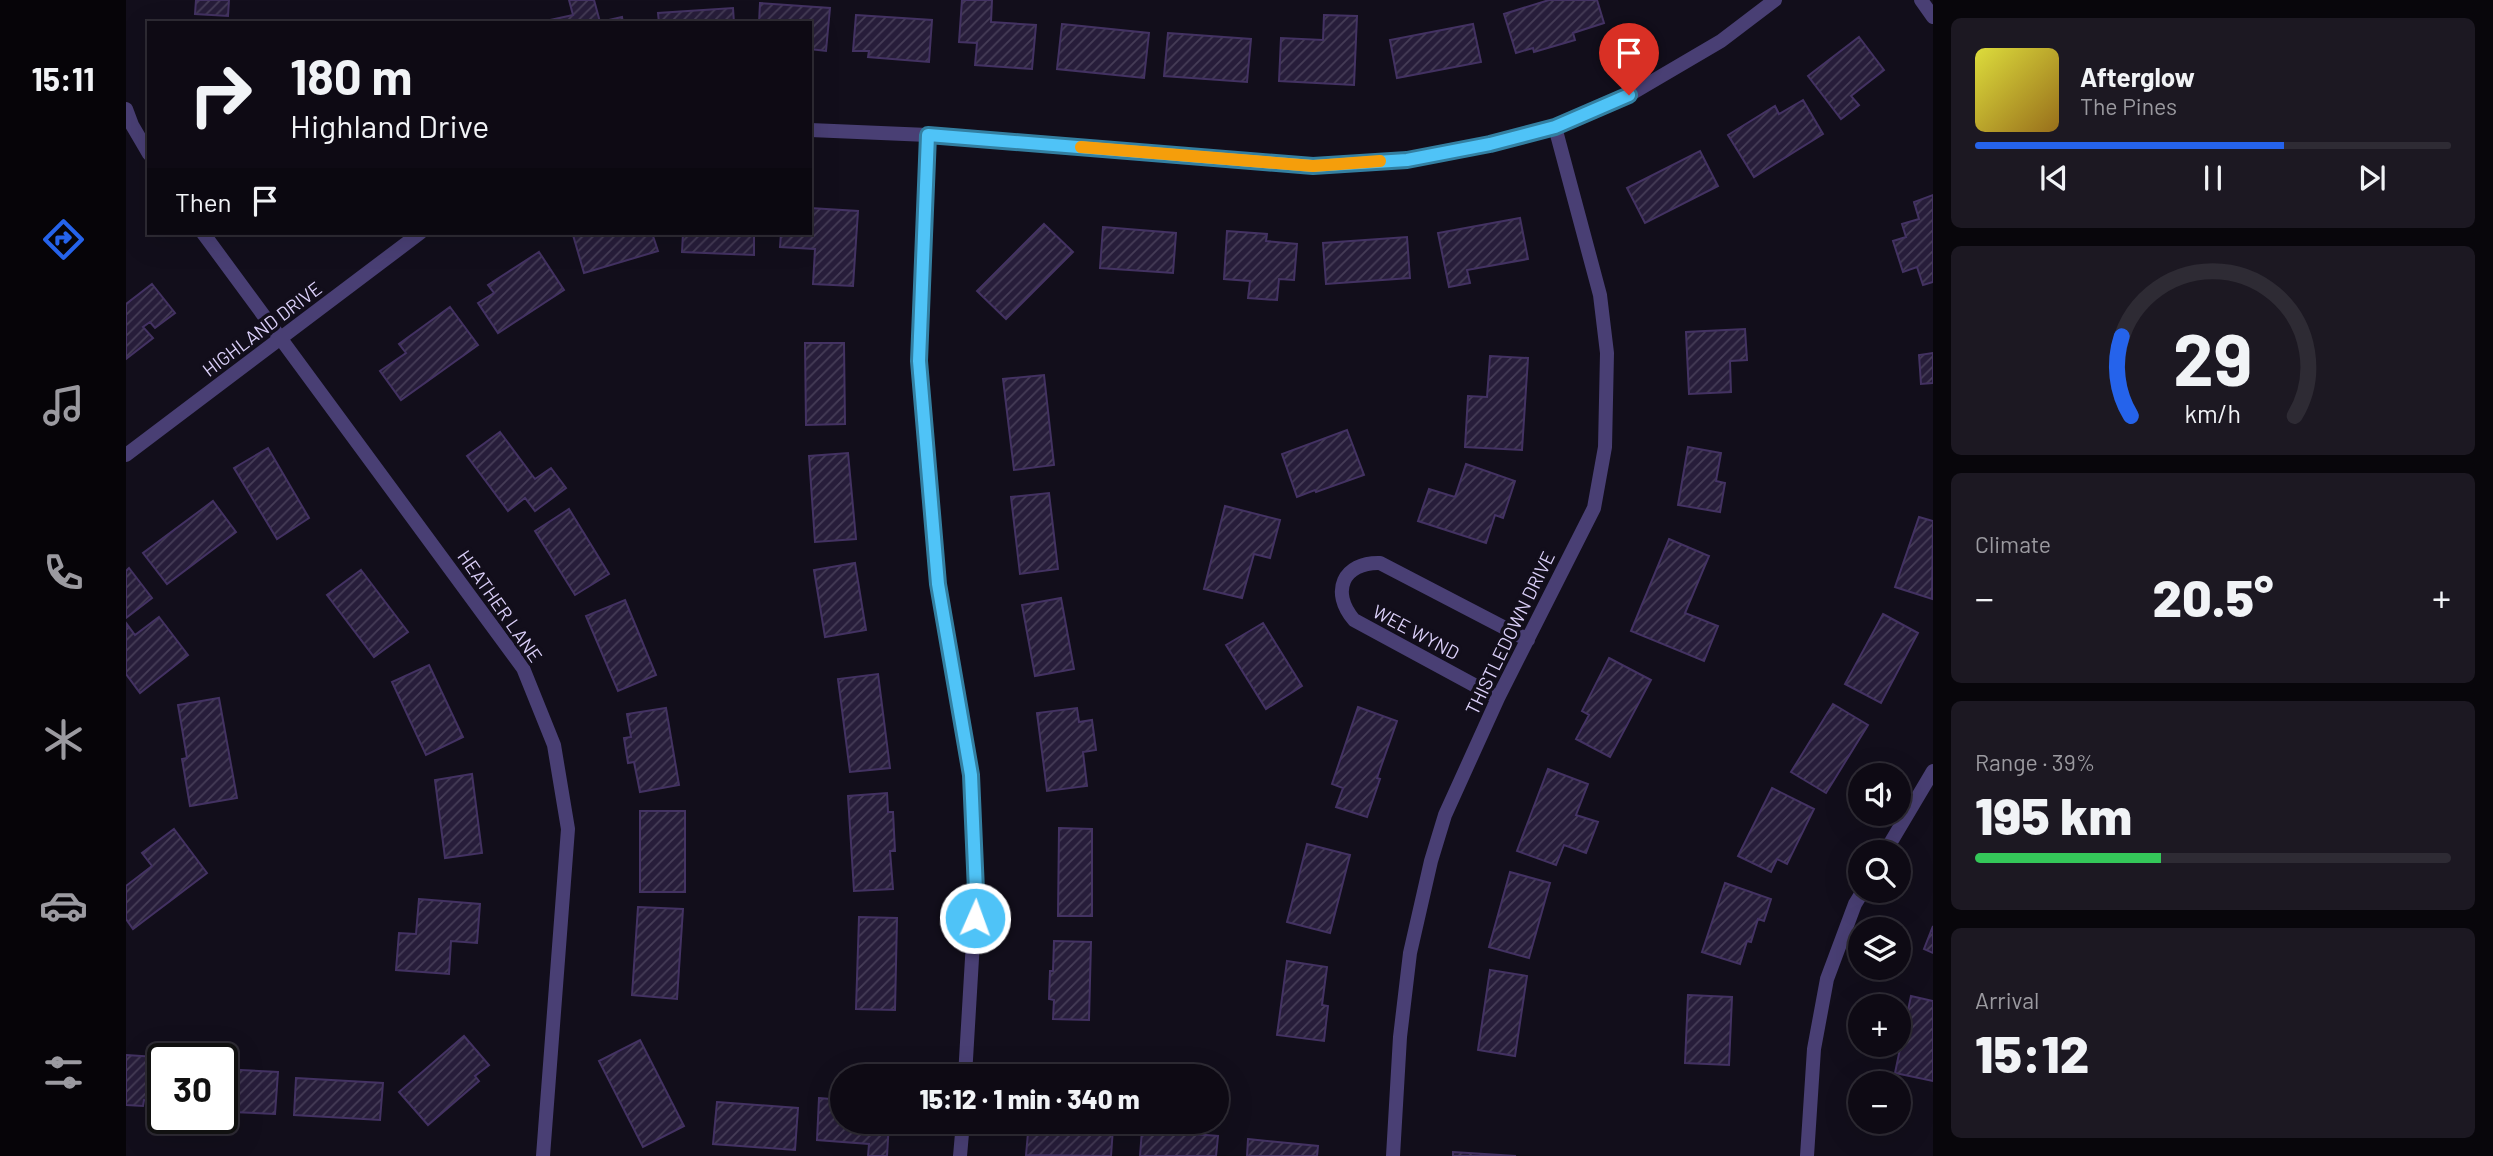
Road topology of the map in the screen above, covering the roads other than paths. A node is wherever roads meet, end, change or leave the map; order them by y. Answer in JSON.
{"nodes":[{"id":1,"x":1775,"y":0,"type":"edge"},
{"id":2,"x":1921,"y":0,"type":"edge"},
{"id":3,"x":1933,"y":17,"type":"edge"},
{"id":4,"x":126,"y":109,"type":"edge"},
{"id":5,"x":1555,"y":127,"type":"junction"},
{"id":6,"x":812,"y":130,"type":"edge"},
{"id":7,"x":928,"y":135,"type":"junction"},
{"id":8,"x":147,"y":151,"type":"edge"},
{"id":9,"x":205,"y":235,"type":"edge"},
{"id":10,"x":417,"y":235,"type":"edge"},
{"id":11,"x":282,"y":338,"type":"junction"},
{"id":12,"x":126,"y":455,"type":"edge"},
{"id":13,"x":1528,"y":640,"type":"junction"},
{"id":14,"x":1498,"y":698,"type":"junction"},
{"id":15,"x":1933,"y":771,"type":"edge"},
{"id":16,"x":1928,"y":792,"type":"edge"},
{"id":17,"x":1894,"y":840,"type":"edge"},
{"id":18,"x":1856,"y":903,"type":"edge"},
{"id":19,"x":966,"y":1064,"type":"edge"},
{"id":20,"x":961,"y":1134,"type":"edge"},
{"id":21,"x":543,"y":1156,"type":"edge"},
{"id":22,"x":960,"y":1156,"type":"edge"},
{"id":23,"x":1393,"y":1156,"type":"edge"},
{"id":24,"x":1807,"y":1156,"type":"edge"}],
"edges":[{"from":1,"to":5,"type":"street"},
{"from":2,"to":3,"type":"street"},
{"from":4,"to":8,"type":"street"},
{"from":5,"to":7,"type":"street"},
{"from":5,"to":13,"type":"street","name":"THISTLEDOWN DRIVE"},
{"from":6,"to":7,"type":"street"},
{"from":7,"to":19,"type":"street"},
{"from":9,"to":11,"type":"street","name":"HEATHER LANE"},
{"from":10,"to":11,"type":"street","name":"HIGHLAND DRIVE"},
{"from":11,"to":12,"type":"street","name":"HIGHLAND DRIVE"},
{"from":11,"to":21,"type":"street","name":"HEATHER LANE"},
{"from":13,"to":14,"type":"street","name":"THISTLEDOWN DRIVE"},
{"from":13,"to":14,"type":"street","name":"WEE WYND"},
{"from":14,"to":23,"type":"street","name":"THISTLEDOWN DRIVE"},
{"from":15,"to":16,"type":"street"},
{"from":16,"to":17,"type":"street"},
{"from":18,"to":24,"type":"street"},
{"from":20,"to":22,"type":"street"}]}
